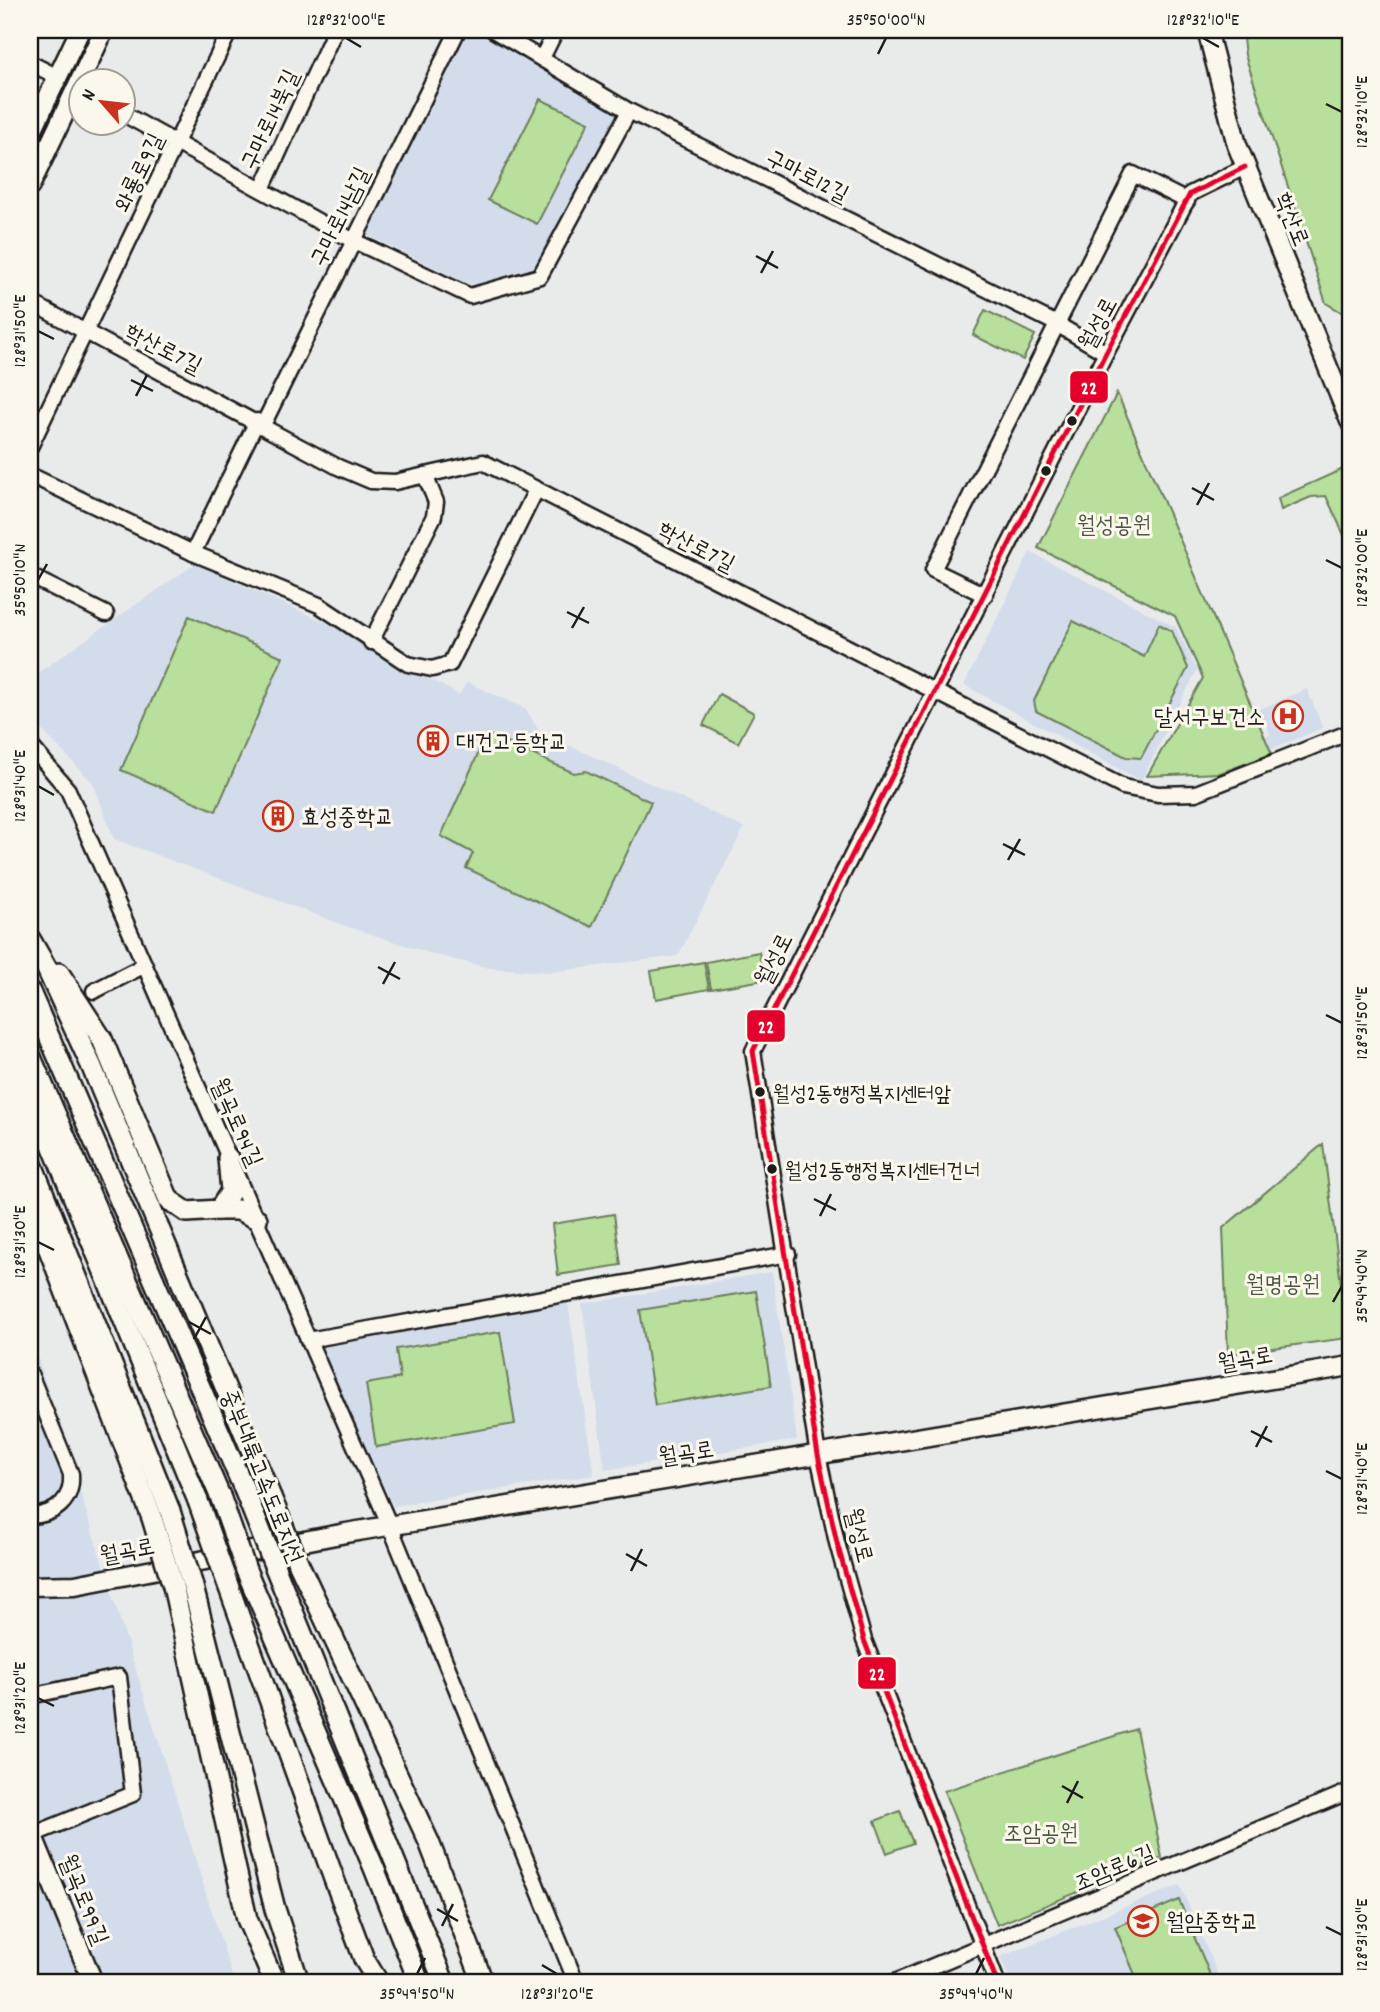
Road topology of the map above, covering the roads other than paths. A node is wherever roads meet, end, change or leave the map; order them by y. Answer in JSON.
{"nodes":[{"id":1,"x":80,"y":30,"type":"edge"},
{"id":2,"x":104,"y":30,"type":"edge"},
{"id":3,"x":230,"y":30,"type":"edge"},
{"id":4,"x":335,"y":30,"type":"edge"},
{"id":5,"x":458,"y":30,"type":"edge"},
{"id":6,"x":493,"y":30,"type":"edge"},
{"id":7,"x":556,"y":30,"type":"edge"},
{"id":8,"x":1207,"y":30,"type":"edge"},
{"id":9,"x":542,"y":58,"type":"junction"},
{"id":10,"x":30,"y":63,"type":"edge"},
{"id":11,"x":88,"y":66,"type":"edge"},
{"id":12,"x":58,"y":77,"type":"junction"},
{"id":13,"x":629,"y":111,"type":"junction"},
{"id":14,"x":66,"y":113,"type":"edge"},
{"id":15,"x":136,"y":120,"type":"edge"},
{"id":16,"x":30,"y":135,"type":"edge"},
{"id":17,"x":178,"y":143,"type":"junction"},
{"id":18,"x":1245,"y":167,"type":"junction"},
{"id":19,"x":30,"y":186,"type":"edge"},
{"id":20,"x":262,"y":189,"type":"junction"},
{"id":21,"x":1187,"y":201,"type":"junction"},
{"id":22,"x":352,"y":240,"type":"junction"},
{"id":23,"x":30,"y":302,"type":"edge"},
{"id":24,"x":1055,"y":323,"type":"junction"},
{"id":25,"x":86,"y":333,"type":"junction"},
{"id":26,"x":1107,"y":353,"type":"junction"},
{"id":27,"x":1350,"y":421,"type":"edge"},
{"id":28,"x":260,"y":423,"type":"junction"},
{"id":29,"x":30,"y":447,"type":"edge"},
{"id":30,"x":30,"y":475,"type":"edge"},
{"id":31,"x":425,"y":475,"type":"junction"},
{"id":32,"x":536,"y":489,"type":"junction"},
{"id":33,"x":193,"y":553,"type":"junction"},
{"id":34,"x":30,"y":576,"type":"edge"},
{"id":35,"x":985,"y":596,"type":"junction"},
{"id":36,"x":106,"y":614,"type":"dead end"},
{"id":37,"x":371,"y":642,"type":"junction"},
{"id":38,"x":934,"y":693,"type":"junction"},
{"id":39,"x":1350,"y":732,"type":"edge"},
{"id":40,"x":30,"y":746,"type":"edge"},
{"id":41,"x":30,"y":929,"type":"edge"},
{"id":42,"x":30,"y":939,"type":"edge"},
{"id":43,"x":145,"y":965,"type":"junction"},
{"id":44,"x":94,"y":991,"type":"dead end"},
{"id":45,"x":30,"y":992,"type":"edge"},
{"id":46,"x":30,"y":1055,"type":"edge"},
{"id":47,"x":30,"y":1090,"type":"edge"},
{"id":48,"x":30,"y":1141,"type":"edge"},
{"id":49,"x":228,"y":1158,"type":"junction"},
{"id":50,"x":30,"y":1159,"type":"edge"},
{"id":51,"x":30,"y":1200,"type":"edge"},
{"id":52,"x":219,"y":1210,"type":"junction"},
{"id":53,"x":52,"y":1217,"type":"junction"},
{"id":54,"x":257,"y":1219,"type":"junction"},
{"id":55,"x":788,"y":1254,"type":"junction"},
{"id":56,"x":309,"y":1340,"type":"junction"},
{"id":57,"x":1350,"y":1366,"type":"edge"},
{"id":58,"x":30,"y":1374,"type":"edge"},
{"id":59,"x":818,"y":1455,"type":"junction"},
{"id":60,"x":161,"y":1513,"type":"junction"},
{"id":61,"x":30,"y":1516,"type":"edge"},
{"id":62,"x":390,"y":1526,"type":"junction"},
{"id":63,"x":182,"y":1584,"type":"junction"},
{"id":64,"x":30,"y":1586,"type":"edge"},
{"id":65,"x":30,"y":1696,"type":"edge"},
{"id":66,"x":1350,"y":1791,"type":"edge"},
{"id":67,"x":31,"y":1832,"type":"edge"},
{"id":68,"x":983,"y":1948,"type":"junction"},
{"id":69,"x":93,"y":1982,"type":"edge"},
{"id":70,"x":274,"y":1982,"type":"edge"},
{"id":71,"x":299,"y":1982,"type":"edge"},
{"id":72,"x":378,"y":1982,"type":"edge"},
{"id":73,"x":419,"y":1982,"type":"edge"},
{"id":74,"x":444,"y":1982,"type":"edge"},
{"id":75,"x":483,"y":1982,"type":"edge"},
{"id":76,"x":576,"y":1982,"type":"edge"},
{"id":77,"x":895,"y":1982,"type":"edge"},
{"id":78,"x":997,"y":1982,"type":"edge"}],
"edges":[{"from":1,"to":12,"type":"main road"},
{"from":2,"to":11,"type":"main road"},
{"from":3,"to":17,"type":"street","name":"와룡로9길"},
{"from":4,"to":20,"type":"street","name":"구마로14북길"},
{"from":5,"to":22,"type":"street","name":"구마로14남길"},
{"from":6,"to":9,"type":"street","name":"구마로12길"},
{"from":7,"to":9,"type":"street"},
{"from":8,"to":18,"type":"main road","name":"학산로"},
{"from":9,"to":13,"type":"street","name":"구마로12길"},
{"from":10,"to":12,"type":"street"},
{"from":12,"to":16,"type":"main road"},
{"from":13,"to":22,"type":"street"},
{"from":13,"to":24,"type":"street","name":"구마로12길"},
{"from":14,"to":19,"type":"main road"},
{"from":15,"to":17,"type":"street"},
{"from":17,"to":20,"type":"street"},
{"from":17,"to":25,"type":"street","name":"와룡로9길"},
{"from":18,"to":21,"type":"street","name":"월성로"},
{"from":18,"to":27,"type":"main road","name":"학산로"},
{"from":20,"to":22,"type":"street"},
{"from":21,"to":24,"type":"street"},
{"from":21,"to":26,"type":"street","name":"월성로"},
{"from":22,"to":28,"type":"street","name":"구마로14남길"},
{"from":23,"to":25,"type":"street","name":"학산로7길"},
{"from":24,"to":26,"type":"street","name":"구마로12길"},
{"from":24,"to":35,"type":"street"},
{"from":25,"to":28,"type":"street","name":"학산로7길"},
{"from":25,"to":29,"type":"street","name":"와룡로9길"},
{"from":26,"to":35,"type":"street","name":"월성로"},
{"from":28,"to":31,"type":"street","name":"학산로7길"},
{"from":28,"to":33,"type":"street","name":"구마로14남길"},
{"from":30,"to":33,"type":"street"},
{"from":31,"to":32,"type":"street","name":"학산로7길"},
{"from":31,"to":37,"type":"street"},
{"from":32,"to":37,"type":"street"},
{"from":32,"to":38,"type":"street","name":"학산로7길"},
{"from":33,"to":37,"type":"street"},
{"from":34,"to":36,"type":"street"},
{"from":35,"to":38,"type":"street","name":"월성로"},
{"from":38,"to":39,"type":"street","name":"학산로7길"},
{"from":38,"to":55,"type":"street","name":"월성로"},
{"from":40,"to":43,"type":"street","name":"월곡로94길"},
{"from":41,"to":52,"type":"highway"},
{"from":42,"to":75,"type":"highway","bridge":true},
{"from":43,"to":44,"type":"street"},
{"from":43,"to":49,"type":"street","name":"월곡로94길"},
{"from":45,"to":74,"type":"highway","name":"중부내륙고속도로지선","bridge":true},
{"from":46,"to":73,"type":"highway","name":"중부내륙고속도로지선","bridge":true},
{"from":47,"to":72,"type":"highway","bridge":true},
{"from":48,"to":53,"type":"highway"},
{"from":49,"to":52,"type":"highway"},
{"from":49,"to":54,"type":"street","name":"월곡로94길"},
{"from":50,"to":53,"type":"highway"},
{"from":51,"to":60,"type":"highway"},
{"from":52,"to":54,"type":"highway"},
{"from":53,"to":60,"type":"highway"},
{"from":54,"to":56,"type":"street","name":"월곡로94길"},
{"from":55,"to":56,"type":"street"},
{"from":55,"to":59,"type":"street","name":"월성로"},
{"from":56,"to":62,"type":"street","name":"월곡로94길"},
{"from":57,"to":59,"type":"main road","name":"월곡로"},
{"from":58,"to":61,"type":"street"},
{"from":59,"to":62,"type":"main road","name":"월곡로"},
{"from":59,"to":68,"type":"street","name":"월성로"},
{"from":60,"to":63,"type":"highway","bridge":true},
{"from":62,"to":64,"type":"main road","name":"월곡로"},
{"from":62,"to":76,"type":"street","name":"월곡로94길"},
{"from":63,"to":70,"type":"highway"},
{"from":63,"to":71,"type":"highway"},
{"from":65,"to":67,"type":"street","name":"월곡로99길"},
{"from":66,"to":68,"type":"street","name":"조암로6길"},
{"from":67,"to":69,"type":"main road","name":"월곡로99길"},
{"from":68,"to":77,"type":"street","name":"조암로6길"},
{"from":68,"to":78,"type":"street","name":"월성로"}]}
